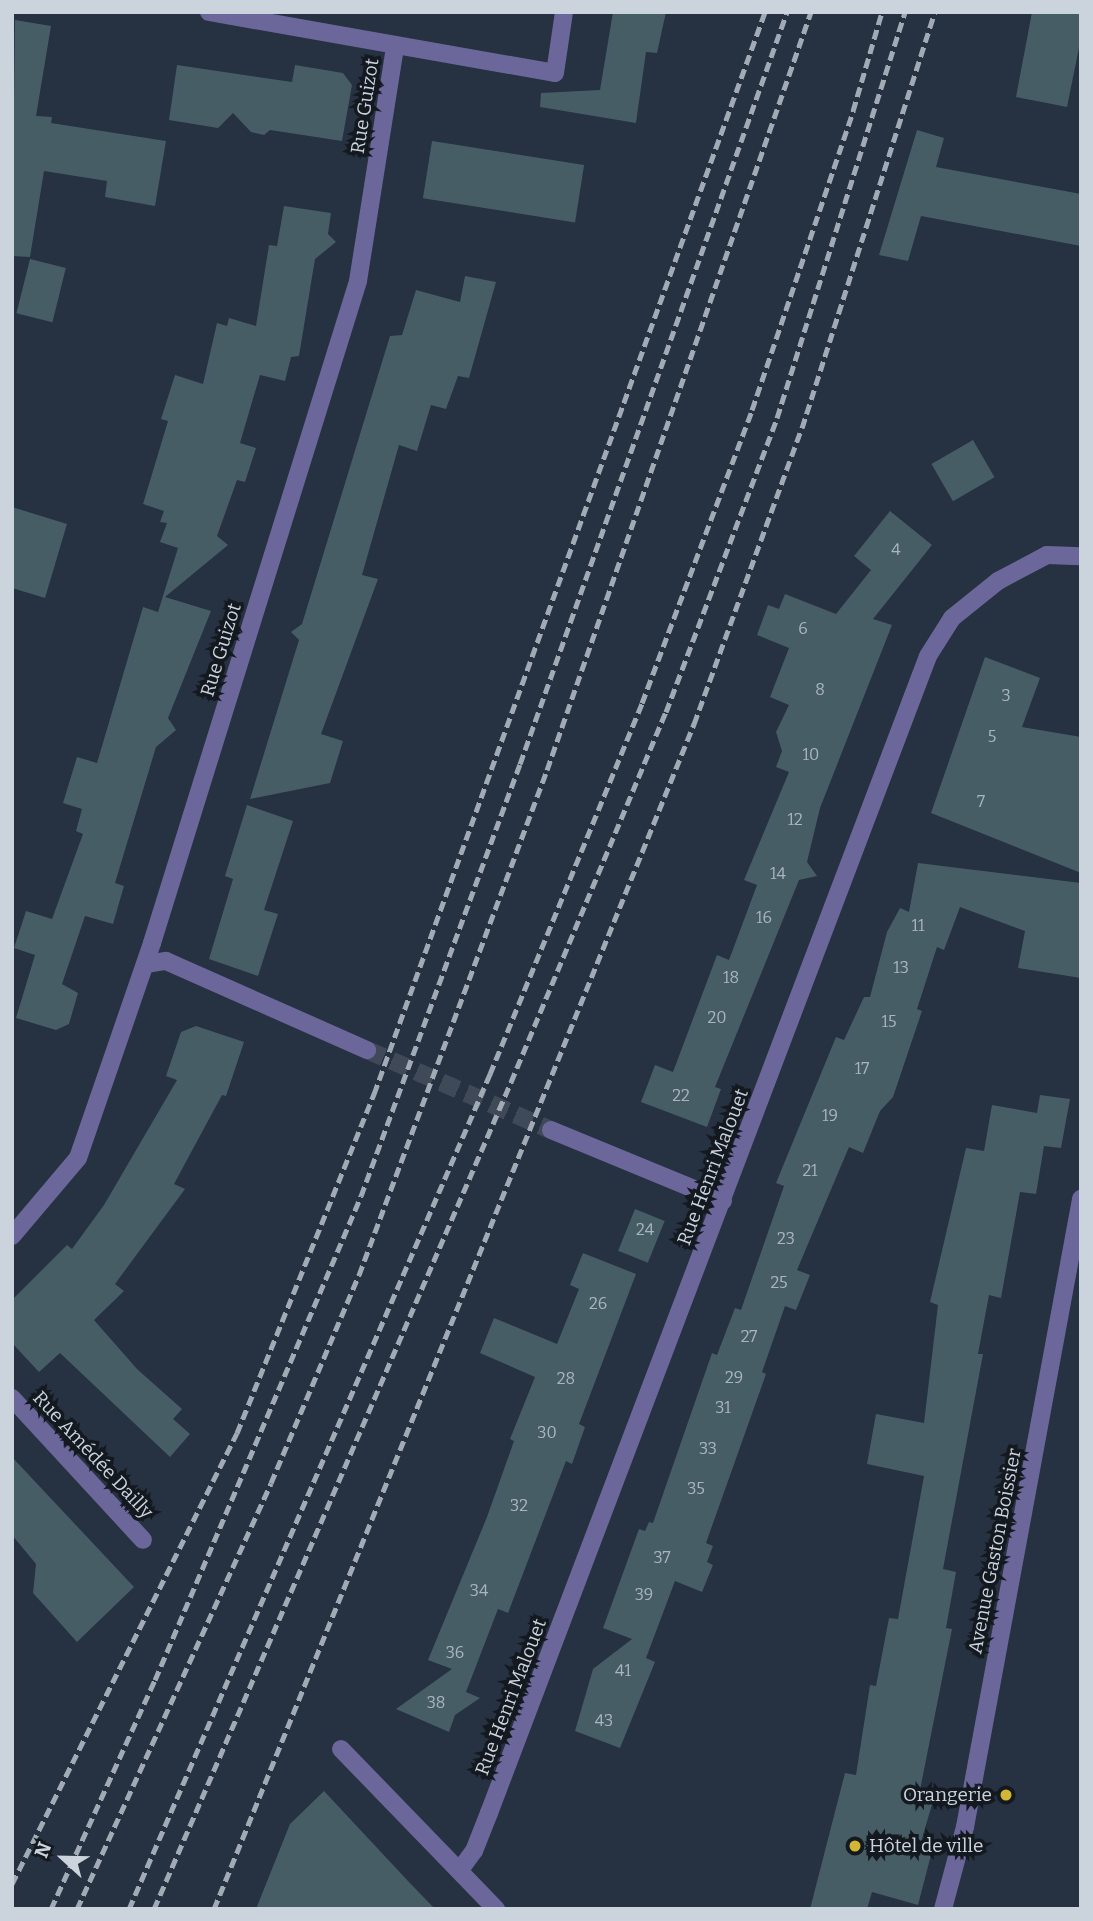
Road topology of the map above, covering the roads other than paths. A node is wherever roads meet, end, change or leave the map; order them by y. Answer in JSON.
{"nodes":[{"id":1,"x":211,"y":12,"type":"edge"},
{"id":2,"x":564,"y":12,"type":"edge"},
{"id":3,"x":395,"y":47,"type":"junction"},
{"id":4,"x":1081,"y":556,"type":"edge"},
{"id":5,"x":146,"y":964,"type":"junction"},
{"id":6,"x":367,"y":1049,"type":"tunnel mouth"},
{"id":7,"x":551,"y":1130,"type":"tunnel mouth"},
{"id":8,"x":1081,"y":1199,"type":"edge"},
{"id":9,"x":723,"y":1201,"type":"junction"},
{"id":10,"x":12,"y":1236,"type":"edge"},
{"id":11,"x":12,"y":1398,"type":"edge"},
{"id":12,"x":143,"y":1540,"type":"dead end"},
{"id":13,"x":341,"y":1749,"type":"dead end"},
{"id":14,"x":460,"y":1870,"type":"junction"},
{"id":15,"x":495,"y":1909,"type":"edge"},
{"id":16,"x":943,"y":1909,"type":"edge"}],
"edges":[{"from":1,"to":3,"type":"street"},
{"from":2,"to":3,"type":"street"},
{"from":3,"to":5,"type":"street","name":"Rue Guizot"},
{"from":4,"to":9,"type":"street","name":"Rue Henri Malouet"},
{"from":5,"to":6,"type":"street"},
{"from":5,"to":10,"type":"street","name":"Rue Guizot"},
{"from":7,"to":9,"type":"street"},
{"from":8,"to":16,"type":"street","name":"Avenue Gaston Boissier"},
{"from":9,"to":14,"type":"street","name":"Rue Henri Malouet"},
{"from":11,"to":12,"type":"street","name":"Rue Amédée Dailly"},
{"from":13,"to":14,"type":"street"},
{"from":14,"to":15,"type":"street"}]}
